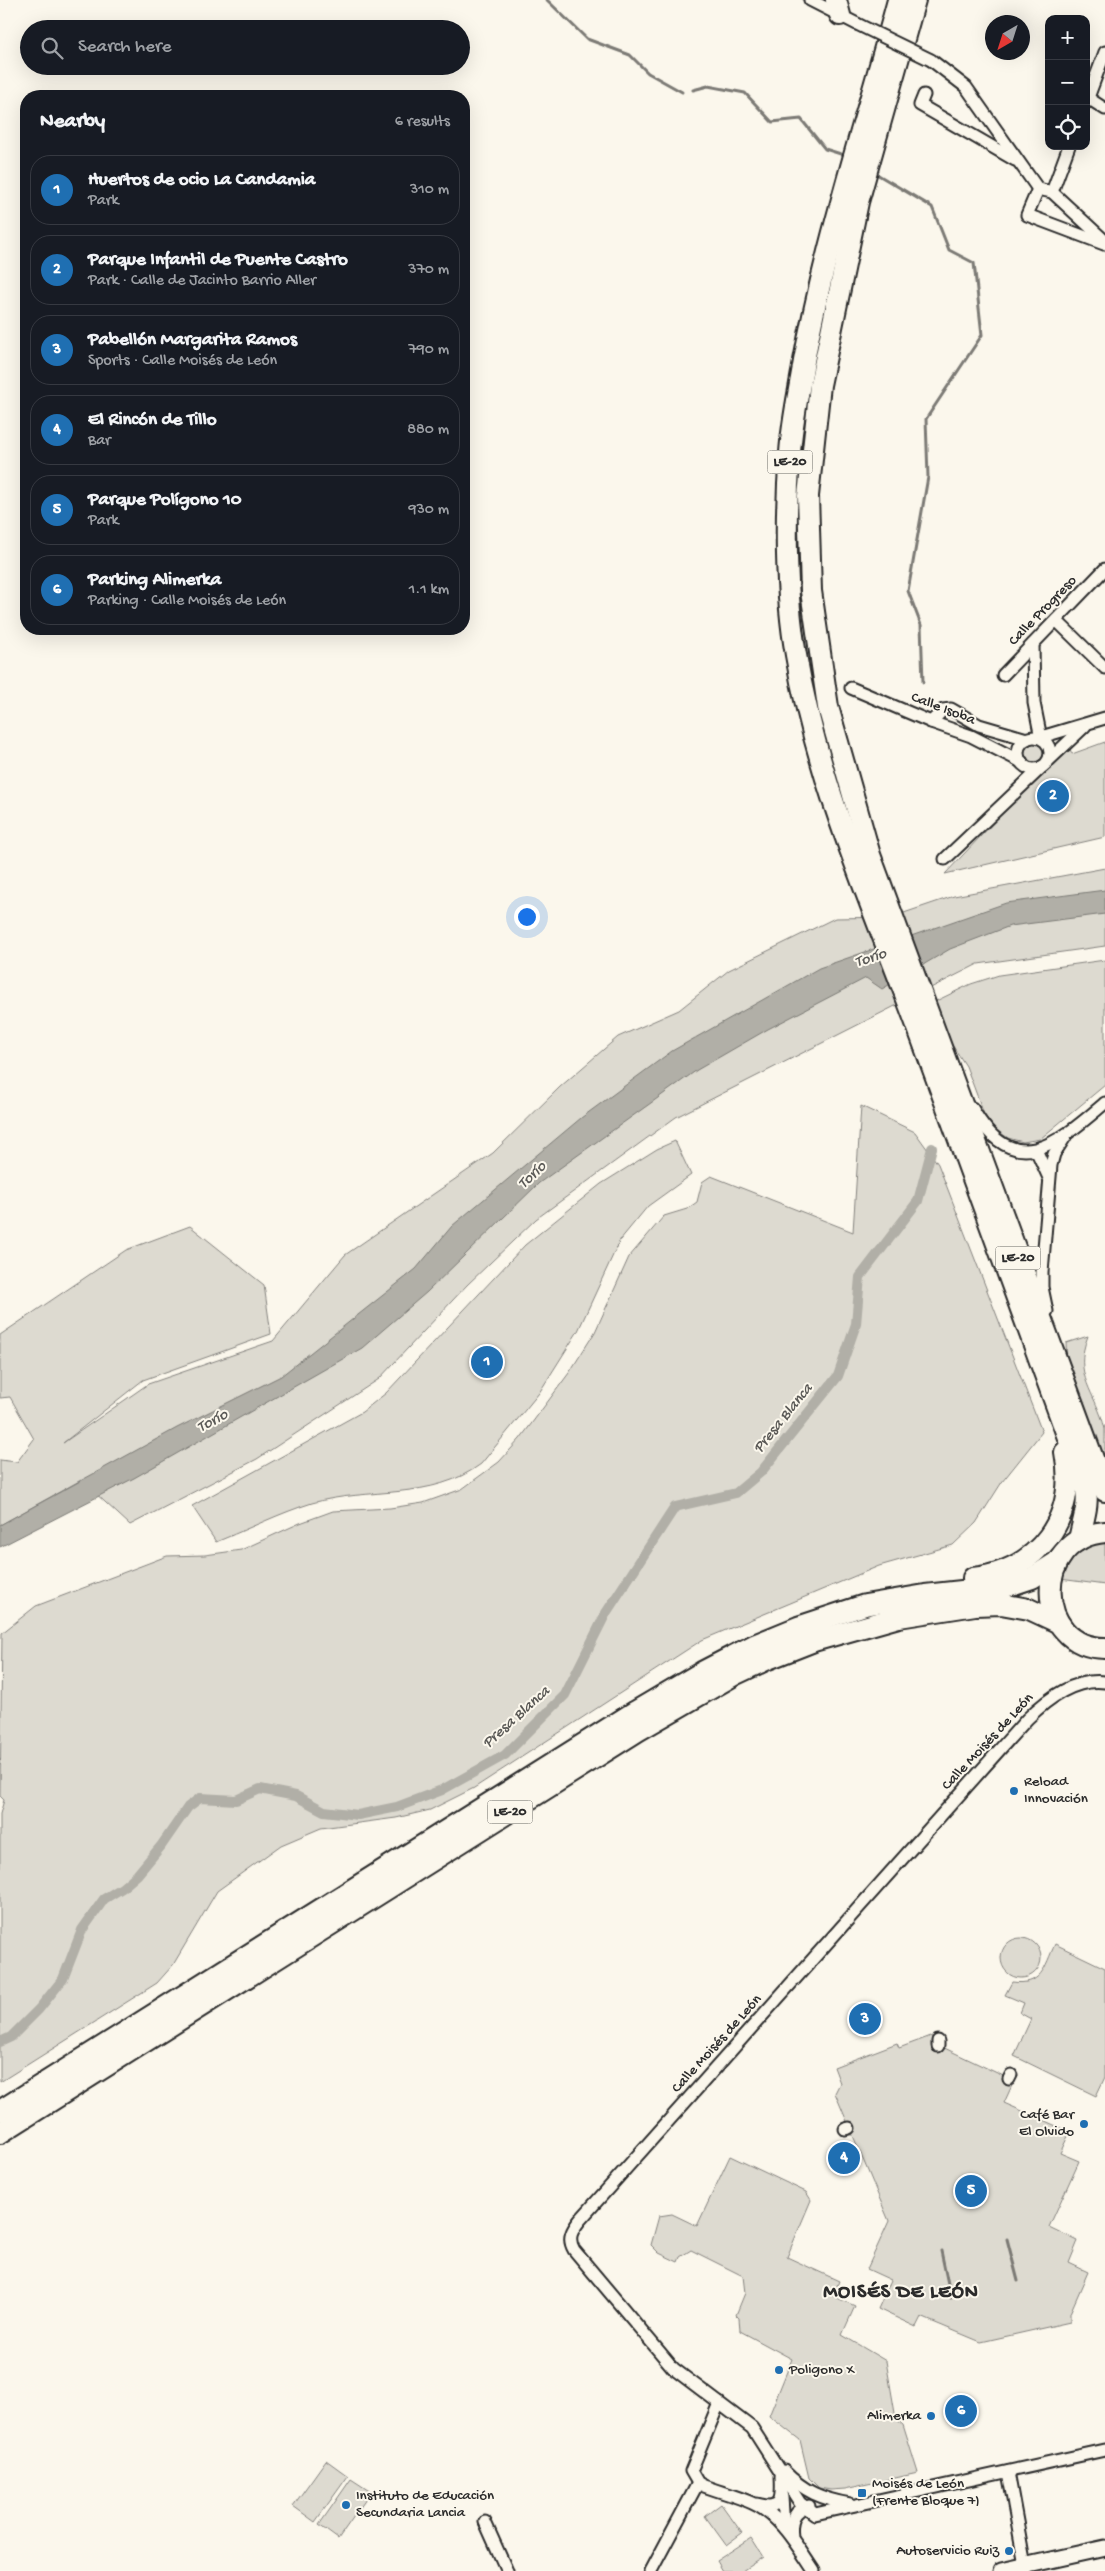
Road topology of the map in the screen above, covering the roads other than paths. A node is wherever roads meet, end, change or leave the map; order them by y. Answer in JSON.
{"nodes":[{"id":1,"x":810,"y":0,"type":"edge"},
{"id":2,"x":898,"y":0,"type":"edge"},
{"id":3,"x":915,"y":0,"type":"edge"},
{"id":4,"x":844,"y":13,"type":"edge"},
{"id":5,"x":1105,"y":52,"type":"edge"},
{"id":6,"x":1090,"y":93,"type":"edge"},
{"id":7,"x":924,"y":94,"type":"dead end"},
{"id":8,"x":1090,"y":102,"type":"edge"},
{"id":9,"x":1105,"y":109,"type":"edge"},
{"id":10,"x":1068,"y":150,"type":"edge"},
{"id":11,"x":1019,"y":162,"type":"junction"},
{"id":12,"x":1038,"y":189,"type":"junction"},
{"id":13,"x":1052,"y":192,"type":"junction"},
{"id":14,"x":1105,"y":243,"type":"edge"},
{"id":15,"x":1105,"y":569,"type":"edge"},
{"id":16,"x":1056,"y":620,"type":"junction"},
{"id":17,"x":1033,"y":644,"type":"junction"},
{"id":18,"x":1105,"y":668,"type":"edge"},
{"id":19,"x":1003,"y":675,"type":"dead end"},
{"id":20,"x":851,"y":688,"type":"dead end"},
{"id":21,"x":1105,"y":718,"type":"edge"},
{"id":22,"x":931,"y":722,"type":"junction"},
{"id":23,"x":1089,"y":723,"type":"junction"},
{"id":24,"x":1027,"y":739,"type":"junction"},
{"id":25,"x":1041,"y":739,"type":"junction"},
{"id":26,"x":1024,"y":764,"type":"junction"},
{"id":27,"x":1046,"y":764,"type":"junction"},
{"id":28,"x":1022,"y":788,"type":"junction"},
{"id":29,"x":861,"y":857,"type":"junction"},
{"id":30,"x":945,"y":859,"type":"dead end"},
{"id":31,"x":926,"y":1027,"type":"junction"},
{"id":32,"x":951,"y":1072,"type":"junction"},
{"id":33,"x":1105,"y":1103,"type":"edge"},
{"id":34,"x":1064,"y":1137,"type":"junction"},
{"id":35,"x":1034,"y":1150,"type":"junction"},
{"id":36,"x":1049,"y":1180,"type":"junction"},
{"id":37,"x":1054,"y":1356,"type":"junction"},
{"id":38,"x":1058,"y":1408,"type":"junction"},
{"id":39,"x":1105,"y":1491,"type":"edge"},
{"id":40,"x":1105,"y":1532,"type":"edge"},
{"id":41,"x":1079,"y":1540,"type":"junction"},
{"id":42,"x":1057,"y":1562,"type":"junction"},
{"id":43,"x":865,"y":1606,"type":"junction"},
{"id":44,"x":1059,"y":1623,"type":"junction"},
{"id":45,"x":1105,"y":1648,"type":"edge"},
{"id":46,"x":1105,"y":1682,"type":"edge"},
{"id":47,"x":0,"y":2111,"type":"edge"},
{"id":48,"x":0,"y":2132,"type":"edge"},
{"id":49,"x":719,"y":2403,"type":"junction"},
{"id":50,"x":1105,"y":2450,"type":"edge"},
{"id":51,"x":768,"y":2452,"type":"junction"},
{"id":52,"x":1008,"y":2472,"type":"junction"},
{"id":53,"x":781,"y":2477,"type":"junction"},
{"id":54,"x":698,"y":2483,"type":"junction"},
{"id":55,"x":782,"y":2497,"type":"junction"},
{"id":56,"x":836,"y":2502,"type":"junction"},
{"id":57,"x":753,"y":2503,"type":"junction"},
{"id":58,"x":854,"y":2505,"type":"junction"},
{"id":59,"x":804,"y":2507,"type":"junction"},
{"id":60,"x":485,"y":2522,"type":"dead end"},
{"id":61,"x":784,"y":2528,"type":"junction"},
{"id":62,"x":792,"y":2539,"type":"junction"},
{"id":63,"x":1105,"y":2548,"type":"edge"},
{"id":64,"x":1026,"y":2568,"type":"edge"},
{"id":65,"x":507,"y":2571,"type":"edge"},
{"id":66,"x":651,"y":2571,"type":"edge"},
{"id":67,"x":814,"y":2571,"type":"edge"},
{"id":68,"x":1001,"y":2571,"type":"edge"}],
"edges":[{"from":1,"to":4,"type":"street"},
{"from":2,"to":29,"type":"highway","number":"LE-20"},
{"from":3,"to":29,"type":"highway","number":"LE-20"},
{"from":4,"to":11,"type":"street","bridge":true},
{"from":5,"to":6,"type":"street"},
{"from":7,"to":11,"type":"street"},
{"from":8,"to":9,"type":"street"},
{"from":10,"to":13,"type":"street"},
{"from":11,"to":12,"type":"street"},
{"from":12,"to":13,"type":"street"},
{"from":12,"to":14,"type":"street"},
{"from":13,"to":14,"type":"street"},
{"from":15,"to":16,"type":"street","name":"Calle Progreso"},
{"from":16,"to":17,"type":"street","name":"Calle Progreso"},
{"from":16,"to":18,"type":"street"},
{"from":17,"to":19,"type":"street","name":"Calle Progreso"},
{"from":17,"to":25,"type":"street"},
{"from":20,"to":22,"type":"street","name":"Calle Isoba"},
{"from":21,"to":23,"type":"street"},
{"from":22,"to":24,"type":"street"},
{"from":22,"to":26,"type":"street","name":"Calle Isoba"},
{"from":23,"to":25,"type":"street"},
{"from":23,"to":27,"type":"street"},
{"from":24,"to":25,"type":"street"},
{"from":24,"to":26,"type":"street"},
{"from":25,"to":27,"type":"street"},
{"from":26,"to":27,"type":"street"},
{"from":26,"to":28,"type":"street"},
{"from":27,"to":28,"type":"street"},
{"from":28,"to":30,"type":"street"},
{"from":29,"to":31,"type":"highway","number":"LE-20"},
{"from":31,"to":32,"type":"highway","number":"LE-20"},
{"from":31,"to":38,"type":"highway","number":"LE-20"},
{"from":32,"to":35,"type":"street"},
{"from":32,"to":37,"type":"highway","number":"LE-20"},
{"from":33,"to":34,"type":"street"},
{"from":34,"to":35,"type":"street"},
{"from":34,"to":36,"type":"street"},
{"from":35,"to":36,"type":"street"},
{"from":36,"to":37,"type":"street"},
{"from":37,"to":39,"type":"highway","number":"LE-20"},
{"from":38,"to":41,"type":"highway","number":"LE-20"},
{"from":38,"to":43,"type":"highway"},
{"from":40,"to":41,"type":"highway"},
{"from":41,"to":42,"type":"highway"},
{"from":42,"to":43,"type":"highway","number":"LE-20"},
{"from":42,"to":44,"type":"highway"},
{"from":43,"to":47,"type":"highway","number":"LE-20"},
{"from":44,"to":45,"type":"highway"},
{"from":44,"to":48,"type":"highway","number":"LE-20"},
{"from":46,"to":49,"type":"street","name":"Calle Moisés de León"},
{"from":49,"to":51,"type":"street","name":"Calle Moisés de León"},
{"from":49,"to":54,"type":"street"},
{"from":50,"to":52,"type":"street","name":"Calle Moisés de León"},
{"from":51,"to":53,"type":"street","name":"Calle Moisés de León"},
{"from":51,"to":56,"type":"street","name":"Calle Moisés de León"},
{"from":52,"to":58,"type":"street","name":"Calle Moisés de León"},
{"from":52,"to":64,"type":"street"},
{"from":53,"to":55,"type":"street","name":"Calle Moisés de León"},
{"from":53,"to":59,"type":"street","name":"Calle Moisés de León"},
{"from":54,"to":57,"type":"street"},
{"from":54,"to":66,"type":"street"},
{"from":55,"to":57,"type":"street"},
{"from":55,"to":61,"type":"street","name":"Calle Moisés de León"},
{"from":56,"to":58,"type":"street","name":"Calle Moisés de León"},
{"from":56,"to":59,"type":"street","name":"Calle Moisés de León"},
{"from":57,"to":61,"type":"street"},
{"from":58,"to":59,"type":"street","name":"Calle Moisés de León"},
{"from":59,"to":62,"type":"street"},
{"from":60,"to":65,"type":"street"},
{"from":61,"to":62,"type":"street"},
{"from":62,"to":67,"type":"street"},
{"from":63,"to":64,"type":"main road"},
{"from":64,"to":68,"type":"main road"}]}
